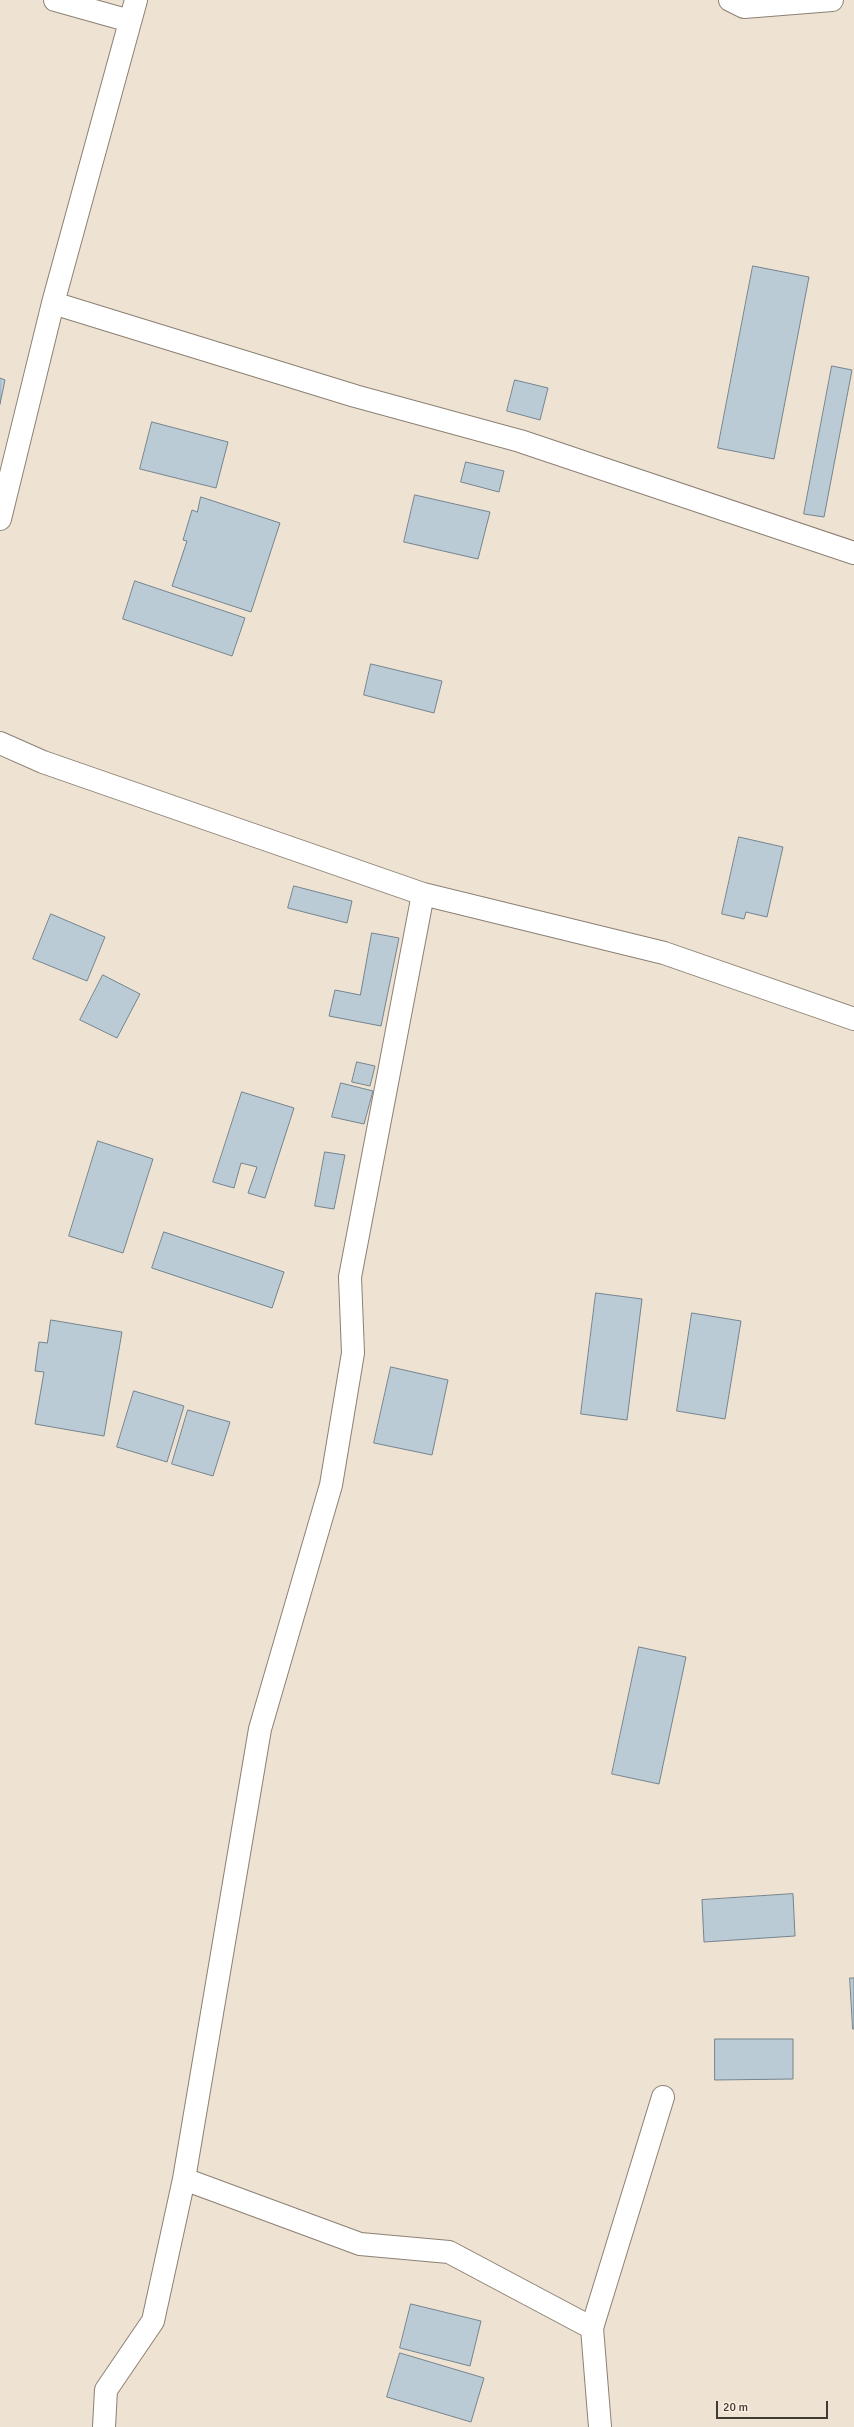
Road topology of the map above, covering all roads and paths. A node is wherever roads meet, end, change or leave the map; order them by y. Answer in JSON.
{"nodes":[{"id":1,"x":55,"y":0,"type":"edge"},
{"id":2,"x":136,"y":0,"type":"edge"},
{"id":3,"x":730,"y":0,"type":"edge"},
{"id":4,"x":832,"y":0,"type":"edge"},
{"id":5,"x":130,"y":21,"type":"junction"},
{"id":6,"x":53,"y":303,"type":"junction"},
{"id":7,"x":0,"y":519,"type":"edge"},
{"id":8,"x":854,"y":553,"type":"edge"},
{"id":9,"x":0,"y":743,"type":"edge"},
{"id":10,"x":423,"y":894,"type":"junction"},
{"id":11,"x":854,"y":1019,"type":"edge"},
{"id":12,"x":663,"y":2097,"type":"dead end"},
{"id":13,"x":184,"y":2179,"type":"junction"},
{"id":14,"x":592,"y":2328,"type":"junction"},
{"id":15,"x":104,"y":2427,"type":"edge"},
{"id":16,"x":600,"y":2427,"type":"edge"}],
"edges":[{"from":1,"to":5,"type":"street"},
{"from":2,"to":5,"type":"street"},
{"from":3,"to":4,"type":"street"},
{"from":5,"to":6,"type":"street"},
{"from":6,"to":7,"type":"street"},
{"from":6,"to":8,"type":"street"},
{"from":9,"to":10,"type":"street"},
{"from":10,"to":11,"type":"street"},
{"from":10,"to":13,"type":"street"},
{"from":12,"to":14,"type":"street"},
{"from":13,"to":14,"type":"street"},
{"from":13,"to":15,"type":"street"},
{"from":14,"to":16,"type":"street"}]}
